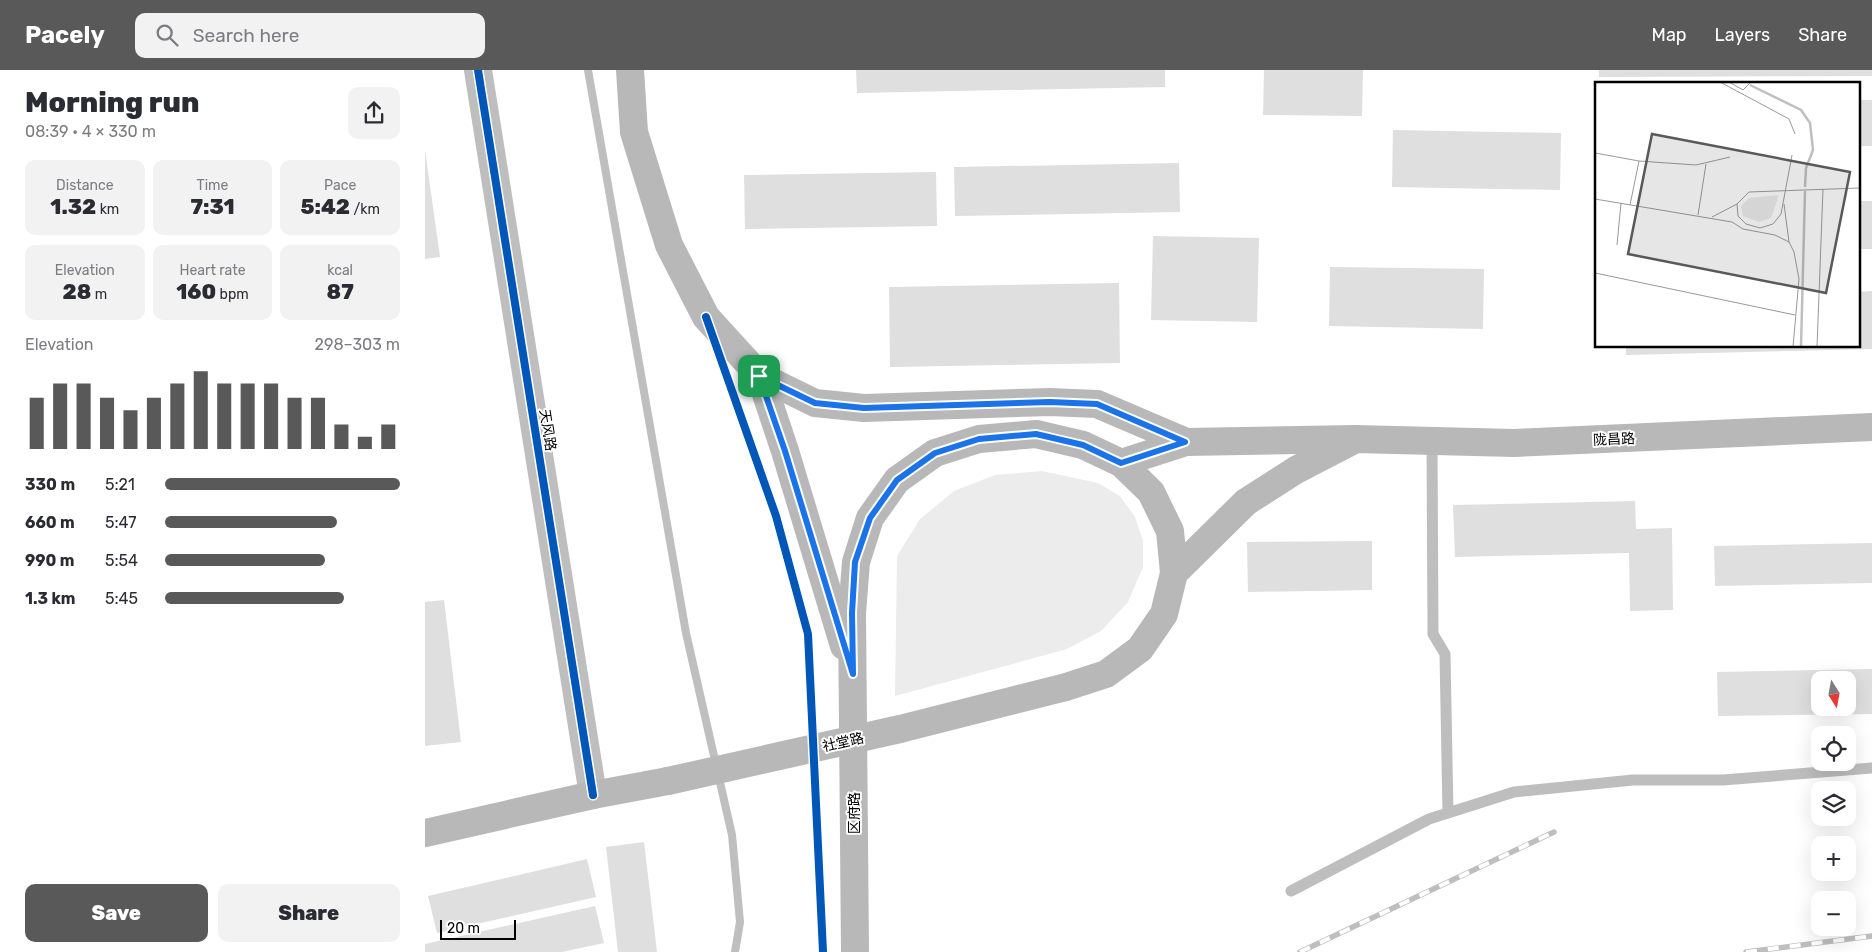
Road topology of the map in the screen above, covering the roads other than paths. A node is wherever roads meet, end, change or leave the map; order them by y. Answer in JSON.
{"nodes":[{"id":1,"x":478,"y":70,"type":"edge"},
{"id":2,"x":631,"y":70,"type":"edge"},
{"id":3,"x":759,"y":376,"type":"junction"},
{"id":4,"x":1872,"y":426,"type":"edge"},
{"id":5,"x":1355,"y":439,"type":"junction"},
{"id":6,"x":1433,"y":441,"type":"junction"},
{"id":7,"x":1185,"y":442,"type":"junction"},
{"id":8,"x":1121,"y":463,"type":"junction"},
{"id":9,"x":1174,"y":573,"type":"junction"},
{"id":10,"x":853,"y":674,"type":"junction"},
{"id":11,"x":1872,"y":768,"type":"edge"},
{"id":12,"x":593,"y":795,"type":"junction"},
{"id":13,"x":1448,"y":813,"type":"junction"},
{"id":14,"x":425,"y":833,"type":"edge"},
{"id":15,"x":1291,"y":891,"type":"dead end"},
{"id":16,"x":855,"y":952,"type":"edge"}],
"edges":[{"from":1,"to":12,"type":"street","name":"天风路"},
{"from":2,"to":3,"type":"main road"},
{"from":3,"to":7,"type":"main road"},
{"from":3,"to":10,"type":"main road"},
{"from":4,"to":6,"type":"main road","name":"陇昌路"},
{"from":5,"to":6,"type":"main road","name":"陇昌路"},
{"from":5,"to":7,"type":"main road","name":"陇昌路"},
{"from":5,"to":9,"type":"main road"},
{"from":6,"to":13,"type":"lane"},
{"from":7,"to":8,"type":"main road"},
{"from":8,"to":9,"type":"main road","name":"区府路"},
{"from":8,"to":10,"type":"main road","name":"区府路"},
{"from":9,"to":12,"type":"main road","name":"社堂路","bridge":true},
{"from":10,"to":16,"type":"main road","name":"区府路"},
{"from":11,"to":13,"type":"lane"},
{"from":12,"to":14,"type":"main road","name":"社堂路"},
{"from":13,"to":15,"type":"lane"}]}
